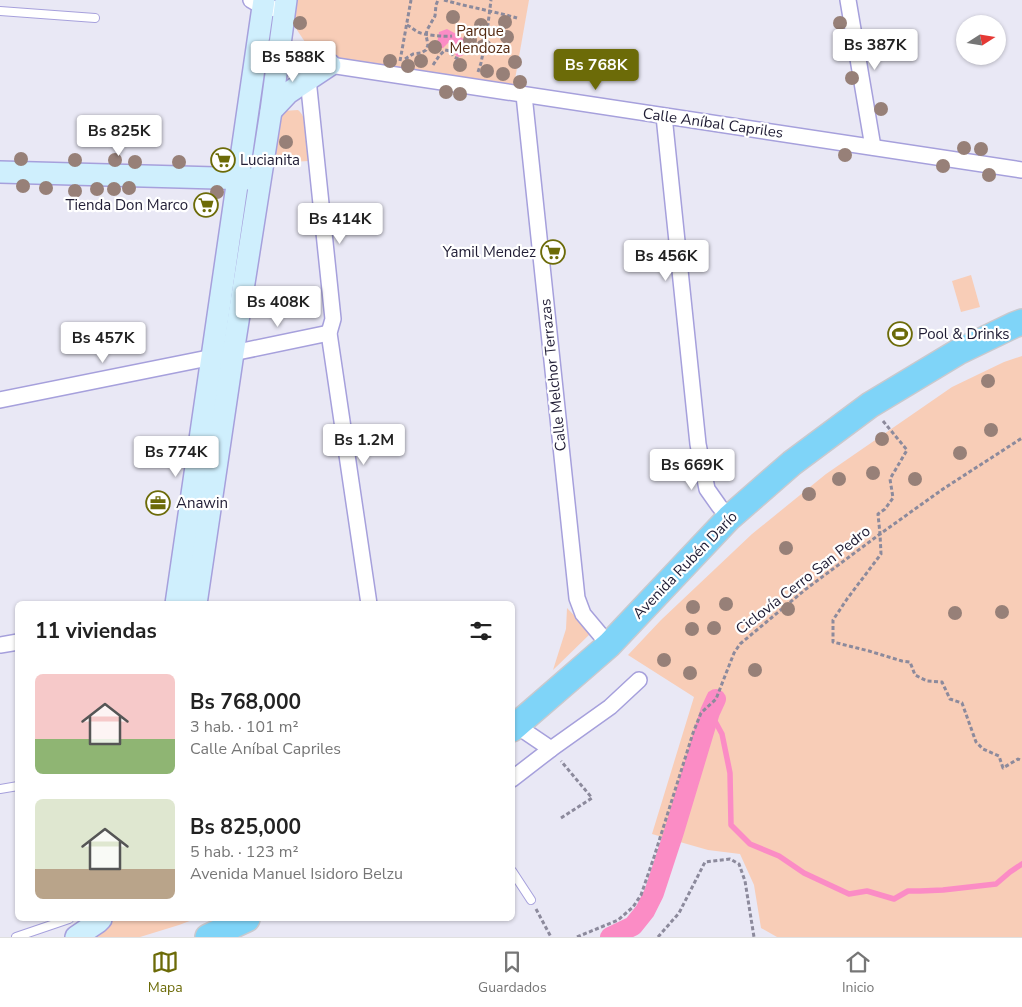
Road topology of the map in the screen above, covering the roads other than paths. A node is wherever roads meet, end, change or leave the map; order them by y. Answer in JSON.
{"nodes":[{"id":1,"x":845,"y":1,"type":"edge"},
{"id":2,"x":259,"y":2,"type":"edge"},
{"id":3,"x":285,"y":5,"type":"edge"},
{"id":4,"x":0,"y":11,"type":"edge"},
{"id":5,"x":95,"y":18,"type":"dead end"},
{"id":6,"x":258,"y":46,"type":"junction"},
{"id":7,"x":279,"y":50,"type":"junction"},
{"id":8,"x":330,"y":65,"type":"junction"},
{"id":9,"x":308,"y":79,"type":"junction"},
{"id":10,"x":524,"y":95,"type":"junction"},
{"id":11,"x":271,"y":111,"type":"junction"},
{"id":12,"x":664,"y":116,"type":"junction"},
{"id":13,"x":873,"y":147,"type":"junction"},
{"id":14,"x":1022,"y":170,"type":"edge"},
{"id":15,"x":0,"y":172,"type":"edge"},
{"id":16,"x":238,"y":178,"type":"junction"},
{"id":17,"x":260,"y":179,"type":"junction"},
{"id":18,"x":1022,"y":322,"type":"edge"},
{"id":19,"x":329,"y":333,"type":"junction"},
{"id":20,"x":233,"y":353,"type":"junction"},
{"id":21,"x":212,"y":358,"type":"junction"},
{"id":22,"x":0,"y":400,"type":"edge"},
{"id":23,"x":729,"y":518,"type":"junction"},
{"id":24,"x":190,"y":601,"type":"edge"},
{"id":25,"x":191,"y":601,"type":"edge"},
{"id":26,"x":369,"y":601,"type":"edge"},
{"id":27,"x":15,"y":642,"type":"edge"},
{"id":28,"x":0,"y":645,"type":"edge"},
{"id":29,"x":609,"y":645,"type":"junction"},
{"id":30,"x":639,"y":680,"type":"dead end"},
{"id":31,"x":515,"y":727,"type":"edge"},
{"id":32,"x":551,"y":749,"type":"junction"},
{"id":33,"x":515,"y":777,"type":"edge"},
{"id":34,"x":15,"y":786,"type":"edge"},
{"id":35,"x":0,"y":789,"type":"edge"},
{"id":36,"x":515,"y":876,"type":"edge"},
{"id":37,"x":531,"y":900,"type":"road end"},
{"id":38,"x":63,"y":921,"type":"edge"},
{"id":39,"x":99,"y":921,"type":"edge"},
{"id":40,"x":243,"y":921,"type":"edge"},
{"id":41,"x":16,"y":937,"type":"edge"},
{"id":42,"x":76,"y":937,"type":"edge"},
{"id":43,"x":208,"y":937,"type":"edge"}],
"edges":[{"from":1,"to":13,"type":"street"},
{"from":2,"to":3,"type":"street"},
{"from":2,"to":6,"type":"main road"},
{"from":3,"to":7,"type":"main road"},
{"from":4,"to":5,"type":"lane"},
{"from":6,"to":7,"type":"street","name":"Calle Aníbal Capriles"},
{"from":6,"to":16,"type":"main road"},
{"from":7,"to":8,"type":"street","name":"Calle Aníbal Capriles"},
{"from":7,"to":11,"type":"main road"},
{"from":8,"to":9,"type":"main road"},
{"from":8,"to":10,"type":"street","name":"Calle Aníbal Capriles"},
{"from":9,"to":11,"type":"main road"},
{"from":9,"to":19,"type":"street"},
{"from":10,"to":12,"type":"street","name":"Calle Aníbal Capriles"},
{"from":10,"to":29,"type":"street","name":"Calle Melchor Terrazas"},
{"from":11,"to":17,"type":"main road"},
{"from":12,"to":13,"type":"street","name":"Calle Aníbal Capriles"},
{"from":12,"to":23,"type":"street"},
{"from":13,"to":14,"type":"street","name":"Calle Aníbal Capriles"},
{"from":15,"to":16,"type":"main road"},
{"from":16,"to":17,"type":"main road"},
{"from":16,"to":21,"type":"main road"},
{"from":17,"to":20,"type":"main road"},
{"from":18,"to":23,"type":"highway","name":"Avenida Rubén Darío"},
{"from":19,"to":20,"type":"street"},
{"from":19,"to":26,"type":"street"},
{"from":20,"to":21,"type":"street"},
{"from":20,"to":25,"type":"main road"},
{"from":21,"to":22,"type":"street"},
{"from":21,"to":24,"type":"main road"},
{"from":23,"to":29,"type":"highway","name":"Avenida Rubén Darío"},
{"from":27,"to":28,"type":"street"},
{"from":29,"to":31,"type":"highway","name":"Avenida Rubén Darío"},
{"from":30,"to":32,"type":"street"},
{"from":31,"to":32,"type":"street"},
{"from":32,"to":33,"type":"street"},
{"from":34,"to":35,"type":"lane"},
{"from":36,"to":37,"type":"lane"},
{"from":38,"to":41,"type":"lane"},
{"from":39,"to":42,"type":"main road"},
{"from":40,"to":43,"type":"highway"}]}
